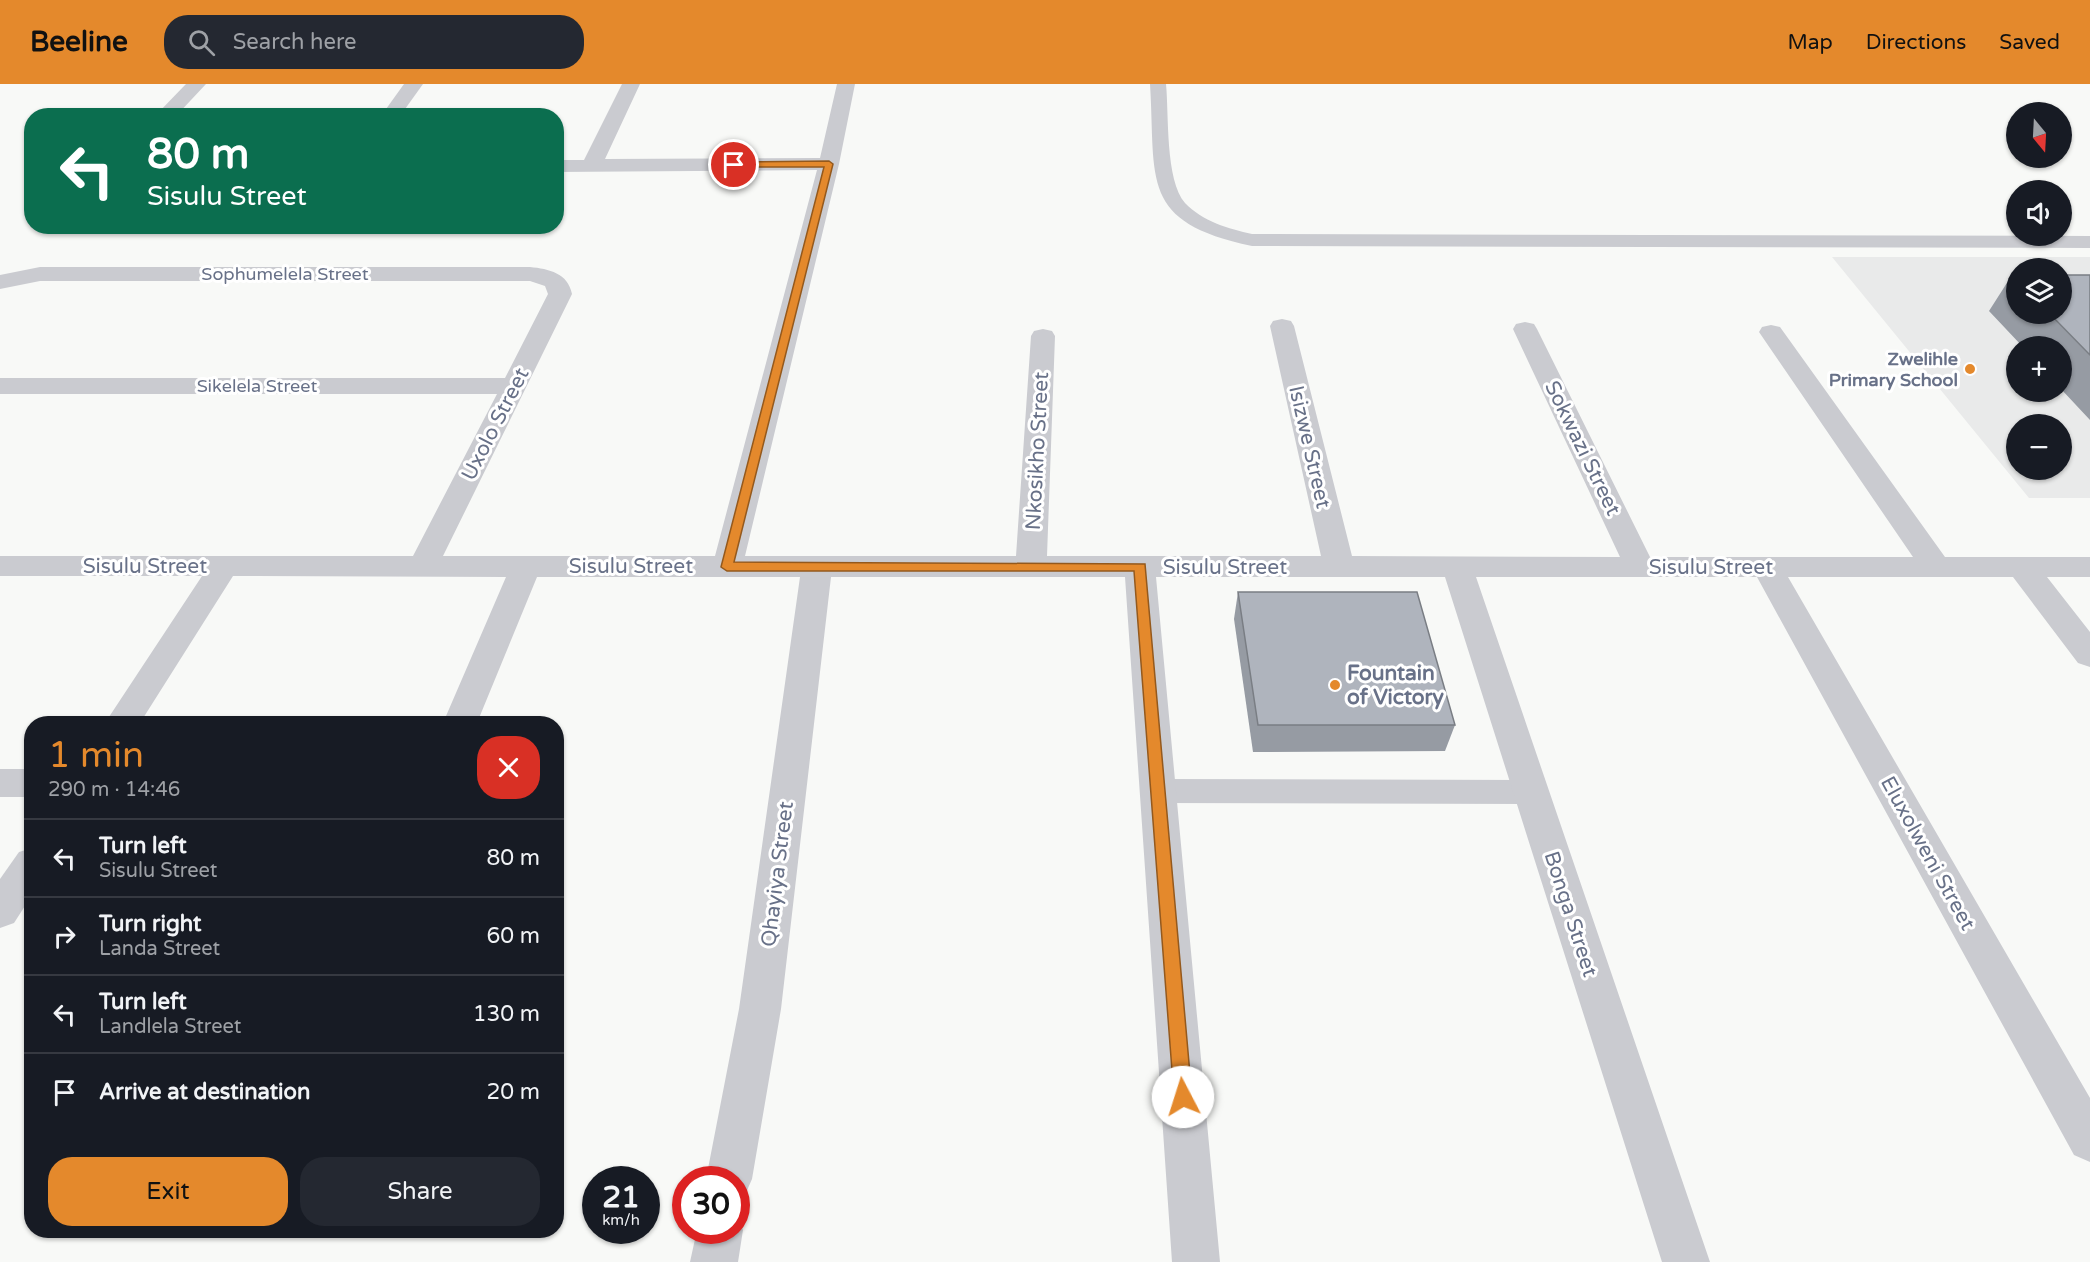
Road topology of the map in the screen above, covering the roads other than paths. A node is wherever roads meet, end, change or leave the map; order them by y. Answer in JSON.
{"nodes":[{"id":1,"x":197,"y":84,"type":"edge"},
{"id":2,"x":414,"y":84,"type":"edge"},
{"id":3,"x":631,"y":84,"type":"edge"},
{"id":4,"x":846,"y":84,"type":"edge"},
{"id":5,"x":1158,"y":84,"type":"edge"},
{"id":6,"x":172,"y":108,"type":"edge"},
{"id":7,"x":396,"y":108,"type":"edge"},
{"id":8,"x":829,"y":164,"type":"junction"},
{"id":9,"x":564,"y":166,"type":"edge"},
{"id":10,"x":591,"y":166,"type":"junction"},
{"id":11,"x":2090,"y":242,"type":"edge"},
{"id":12,"x":6,"y":280,"type":"edge"},
{"id":13,"x":555,"y":281,"type":"joint"},
{"id":14,"x":1282,"y":326,"type":"dead end"},
{"id":15,"x":1526,"y":329,"type":"dead end"},
{"id":16,"x":1771,"y":332,"type":"dead end"},
{"id":17,"x":1043,"y":336,"type":"dead end"},
{"id":18,"x":0,"y":386,"type":"edge"},
{"id":19,"x":514,"y":386,"type":"junction"},
{"id":20,"x":0,"y":566,"type":"edge"},
{"id":21,"x":224,"y":566,"type":"junction"},
{"id":22,"x":423,"y":566,"type":"junction"},
{"id":23,"x":526,"y":566,"type":"junction"},
{"id":24,"x":727,"y":567,"type":"junction"},
{"id":25,"x":817,"y":567,"type":"junction"},
{"id":26,"x":1031,"y":567,"type":"junction"},
{"id":27,"x":1140,"y":567,"type":"junction"},
{"id":28,"x":1339,"y":567,"type":"junction"},
{"id":29,"x":1457,"y":567,"type":"junction"},
{"id":30,"x":1640,"y":567,"type":"junction"},
{"id":31,"x":1767,"y":567,"type":"junction"},
{"id":32,"x":1936,"y":567,"type":"junction"},
{"id":33,"x":2022,"y":567,"type":"junction"},
{"id":34,"x":2090,"y":567,"type":"edge"},
{"id":35,"x":2090,"y":655,"type":"edge"},
{"id":36,"x":127,"y":716,"type":"edge"},
{"id":37,"x":463,"y":716,"type":"edge"},
{"id":38,"x":0,"y":783,"type":"edge"},
{"id":39,"x":24,"y":783,"type":"edge"},
{"id":40,"x":1158,"y":791,"type":"junction"},
{"id":41,"x":1531,"y":792,"type":"junction"},
{"id":42,"x":24,"y":875,"type":"edge"},
{"id":43,"x":0,"y":911,"type":"edge"},
{"id":44,"x":2090,"y":1140,"type":"edge"},
{"id":45,"x":731,"y":1166,"type":"edge"},
{"id":46,"x":717,"y":1244,"type":"edge"},
{"id":47,"x":714,"y":1262,"type":"edge"},
{"id":48,"x":1196,"y":1262,"type":"edge"},
{"id":49,"x":1686,"y":1262,"type":"edge"}],
"edges":[{"from":1,"to":6,"type":"street"},
{"from":2,"to":7,"type":"street"},
{"from":3,"to":10,"type":"street"},
{"from":4,"to":8,"type":"street"},
{"from":5,"to":11,"type":"lane"},
{"from":8,"to":10,"type":"street"},
{"from":8,"to":24,"type":"street"},
{"from":9,"to":10,"type":"street"},
{"from":12,"to":13,"type":"street","name":"Sophumelela Street"},
{"from":13,"to":19,"type":"street","name":"Uxolo Street"},
{"from":14,"to":28,"type":"street","name":"Isizwe Street"},
{"from":15,"to":30,"type":"street","name":"Sokwazi Street"},
{"from":16,"to":32,"type":"street"},
{"from":17,"to":26,"type":"street","name":"Nkosikho Street"},
{"from":18,"to":19,"type":"street","name":"Sikelela Street"},
{"from":19,"to":22,"type":"street","name":"Uxolo Street"},
{"from":20,"to":21,"type":"street","name":"Sisulu Street"},
{"from":21,"to":22,"type":"street","name":"Sisulu Street"},
{"from":21,"to":36,"type":"street"},
{"from":22,"to":23,"type":"street","name":"Sisulu Street"},
{"from":23,"to":24,"type":"street","name":"Sisulu Street"},
{"from":23,"to":37,"type":"street"},
{"from":24,"to":25,"type":"street","name":"Sisulu Street"},
{"from":25,"to":26,"type":"street","name":"Sisulu Street"},
{"from":25,"to":45,"type":"street","name":"Qhayiya Street"},
{"from":26,"to":27,"type":"street","name":"Sisulu Street"},
{"from":27,"to":28,"type":"street","name":"Sisulu Street"},
{"from":27,"to":40,"type":"street"},
{"from":28,"to":29,"type":"street","name":"Sisulu Street"},
{"from":29,"to":30,"type":"street","name":"Sisulu Street"},
{"from":29,"to":41,"type":"street","name":"Bonga Street"},
{"from":30,"to":31,"type":"street","name":"Sisulu Street"},
{"from":31,"to":32,"type":"street","name":"Sisulu Street"},
{"from":31,"to":44,"type":"street","name":"Eluxolweni Street"},
{"from":32,"to":33,"type":"street","name":"Sisulu Street"},
{"from":33,"to":34,"type":"street","name":"Sisulu Street"},
{"from":33,"to":35,"type":"street"},
{"from":38,"to":39,"type":"street"},
{"from":40,"to":41,"type":"lane"},
{"from":40,"to":48,"type":"street"},
{"from":41,"to":49,"type":"street","name":"Bonga Street"},
{"from":42,"to":43,"type":"street"},
{"from":46,"to":47,"type":"street"}]}
